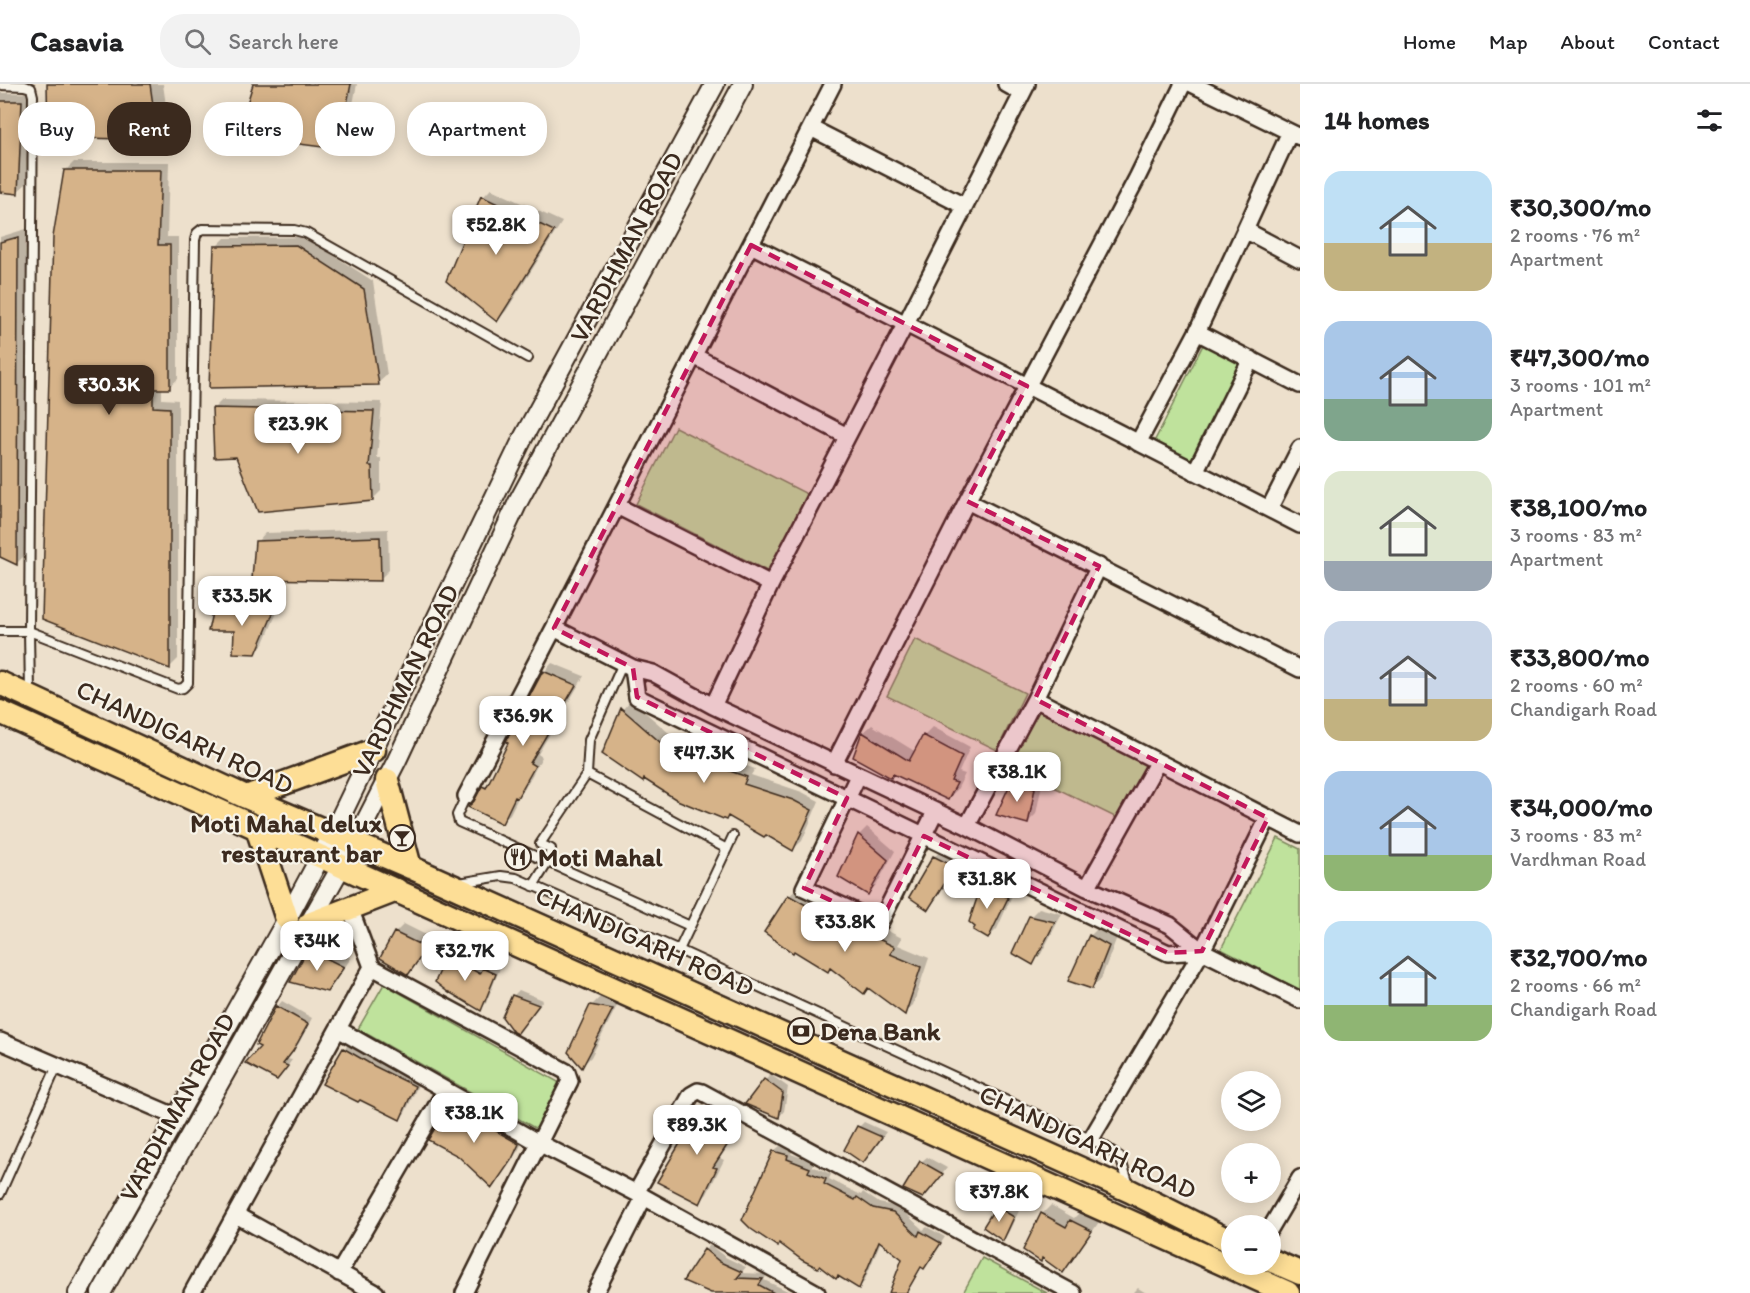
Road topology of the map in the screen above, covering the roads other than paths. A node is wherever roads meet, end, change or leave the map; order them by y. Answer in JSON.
{"nodes":[{"id":1,"x":715,"y":84,"type":"edge"},
{"id":2,"x":743,"y":84,"type":"edge"},
{"id":3,"x":833,"y":84,"type":"edge"},
{"id":4,"x":1006,"y":84,"type":"edge"},
{"id":5,"x":1183,"y":84,"type":"edge"},
{"id":6,"x":1192,"y":84,"type":"edge"},
{"id":7,"x":0,"y":85,"type":"edge"},
{"id":8,"x":1024,"y":88,"type":"edge"},
{"id":9,"x":811,"y":128,"type":"junction"},
{"id":10,"x":1295,"y":134,"type":"edge"},
{"id":11,"x":964,"y":206,"type":"junction"},
{"id":12,"x":1245,"y":230,"type":"junction"},
{"id":13,"x":751,"y":245,"type":"junction"},
{"id":14,"x":1300,"y":259,"type":"edge"},
{"id":15,"x":906,"y":323,"type":"junction"},
{"id":16,"x":1197,"y":332,"type":"junction"},
{"id":17,"x":694,"y":356,"type":"junction"},
{"id":18,"x":528,"y":358,"type":"dead end"},
{"id":19,"x":1251,"y":359,"type":"junction"},
{"id":20,"x":1300,"y":385,"type":"edge"},
{"id":21,"x":1026,"y":386,"type":"junction"},
{"id":22,"x":847,"y":436,"type":"junction"},
{"id":23,"x":1138,"y":443,"type":"junction"},
{"id":24,"x":1300,"y":448,"type":"edge"},
{"id":25,"x":1195,"y":472,"type":"junction"},
{"id":26,"x":967,"y":501,"type":"junction"},
{"id":27,"x":617,"y":506,"type":"junction"},
{"id":28,"x":1269,"y":509,"type":"junction"},
{"id":29,"x":1300,"y":525,"type":"edge"},
{"id":30,"x":1099,"y":566,"type":"junction"},
{"id":31,"x":771,"y":584,"type":"junction"},
{"id":32,"x":554,"y":628,"type":"junction"},
{"id":33,"x":0,"y":631,"type":"edge"},
{"id":34,"x":29,"y":631,"type":"junction"},
{"id":35,"x":628,"y":665,"type":"junction"},
{"id":36,"x":1300,"y":669,"type":"edge"},
{"id":37,"x":0,"y":683,"type":"edge"},
{"id":38,"x":30,"y":697,"type":"junction"},
{"id":39,"x":1035,"y":699,"type":"junction"},
{"id":40,"x":713,"y":706,"type":"junction"},
{"id":41,"x":0,"y":712,"type":"edge"},
{"id":42,"x":374,"y":750,"type":"junction"},
{"id":43,"x":1157,"y":763,"type":"junction"},
{"id":44,"x":834,"y":764,"type":"junction"},
{"id":45,"x":586,"y":774,"type":"junction"},
{"id":46,"x":858,"y":776,"type":"junction"},
{"id":47,"x":387,"y":780,"type":"junction"},
{"id":48,"x":466,"y":796,"type":"joint"},
{"id":49,"x":246,"y":797,"type":"junction"},
{"id":50,"x":847,"y":798,"type":"junction"},
{"id":51,"x":935,"y":812,"type":"junction"},
{"id":52,"x":1268,"y":818,"type":"junction"},
{"id":53,"x":967,"y":826,"type":"junction"},
{"id":54,"x":257,"y":828,"type":"junction"},
{"id":55,"x":1300,"y":834,"type":"edge"},
{"id":56,"x":332,"y":835,"type":"junction"},
{"id":57,"x":733,"y":836,"type":"dead end"},
{"id":58,"x":924,"y":836,"type":"junction"},
{"id":59,"x":354,"y":844,"type":"junction"},
{"id":60,"x":727,"y":849,"type":"junction"},
{"id":61,"x":320,"y":856,"type":"junction"},
{"id":62,"x":548,"y":862,"type":"junction"},
{"id":63,"x":342,"y":865,"type":"junction"},
{"id":64,"x":411,"y":867,"type":"junction"},
{"id":65,"x":449,"y":885,"type":"junction"},
{"id":66,"x":533,"y":886,"type":"junction"},
{"id":67,"x":1087,"y":888,"type":"junction"},
{"id":68,"x":397,"y":890,"type":"junction"},
{"id":69,"x":350,"y":908,"type":"junction"},
{"id":70,"x":286,"y":919,"type":"junction"},
{"id":71,"x":309,"y":924,"type":"junction"},
{"id":72,"x":690,"y":926,"type":"junction"},
{"id":73,"x":679,"y":950,"type":"junction"},
{"id":74,"x":1202,"y":951,"type":"junction"},
{"id":75,"x":372,"y":967,"type":"junction"},
{"id":76,"x":1300,"y":1000,"type":"edge"},
{"id":77,"x":338,"y":1029,"type":"junction"},
{"id":78,"x":0,"y":1041,"type":"edge"},
{"id":79,"x":57,"y":1066,"type":"junction"},
{"id":80,"x":446,"y":1091,"type":"junction"},
{"id":81,"x":177,"y":1116,"type":"junction"},
{"id":82,"x":1091,"y":1139,"type":"junction"},
{"id":83,"x":539,"y":1143,"type":"junction"},
{"id":84,"x":1300,"y":1179,"type":"edge"},
{"id":85,"x":1130,"y":1191,"type":"junction"},
{"id":86,"x":0,"y":1194,"type":"edge"},
{"id":87,"x":640,"y":1195,"type":"junction"},
{"id":88,"x":236,"y":1215,"type":"junction"},
{"id":89,"x":1278,"y":1215,"type":"edge"},
{"id":90,"x":1221,"y":1236,"type":"edge"},
{"id":91,"x":1281,"y":1265,"type":"edge"},
{"id":92,"x":339,"y":1273,"type":"junction"},
{"id":93,"x":1300,"y":1273,"type":"edge"},
{"id":94,"x":1283,"y":1292,"type":"edge"},
{"id":95,"x":78,"y":1293,"type":"edge"},
{"id":96,"x":101,"y":1293,"type":"edge"},
{"id":97,"x":192,"y":1293,"type":"edge"},
{"id":98,"x":376,"y":1293,"type":"edge"},
{"id":99,"x":464,"y":1293,"type":"edge"},
{"id":100,"x":595,"y":1293,"type":"edge"},
{"id":101,"x":817,"y":1293,"type":"edge"},
{"id":102,"x":1073,"y":1293,"type":"edge"}],
"edges":[{"from":1,"to":42,"type":"street","name":"VARDHMAN ROAD"},
{"from":2,"to":47,"type":"street","name":"VARDHMAN ROAD"},
{"from":3,"to":9,"type":"street"},
{"from":4,"to":8,"type":"street"},
{"from":5,"to":21,"type":"street"},
{"from":6,"to":10,"type":"street"},
{"from":7,"to":34,"type":"lane"},
{"from":8,"to":11,"type":"street"},
{"from":9,"to":11,"type":"street"},
{"from":9,"to":13,"type":"street"},
{"from":10,"to":12,"type":"street"},
{"from":11,"to":15,"type":"street"},
{"from":12,"to":14,"type":"street"},
{"from":12,"to":16,"type":"street"},
{"from":13,"to":15,"type":"street"},
{"from":13,"to":17,"type":"street"},
{"from":15,"to":21,"type":"street"},
{"from":15,"to":22,"type":"street"},
{"from":16,"to":19,"type":"street"},
{"from":16,"to":23,"type":"street"},
{"from":17,"to":22,"type":"street"},
{"from":17,"to":27,"type":"street"},
{"from":18,"to":34,"type":"lane"},
{"from":19,"to":20,"type":"street"},
{"from":19,"to":25,"type":"street"},
{"from":21,"to":23,"type":"street"},
{"from":21,"to":26,"type":"street"},
{"from":22,"to":31,"type":"street"},
{"from":23,"to":25,"type":"street"},
{"from":24,"to":28,"type":"street"},
{"from":25,"to":28,"type":"street"},
{"from":26,"to":30,"type":"street"},
{"from":26,"to":44,"type":"street"},
{"from":27,"to":31,"type":"street"},
{"from":27,"to":32,"type":"street"},
{"from":28,"to":29,"type":"street"},
{"from":30,"to":36,"type":"street"},
{"from":30,"to":39,"type":"street"},
{"from":31,"to":40,"type":"street"},
{"from":32,"to":35,"type":"street"},
{"from":32,"to":48,"type":"street"},
{"from":33,"to":34,"type":"lane"},
{"from":34,"to":38,"type":"lane"},
{"from":35,"to":40,"type":"street"},
{"from":35,"to":45,"type":"lane"},
{"from":35,"to":50,"type":"street"},
{"from":37,"to":38,"type":"main road","name":"CHANDIGARH ROAD"},
{"from":38,"to":49,"type":"main road","name":"CHANDIGARH ROAD"},
{"from":39,"to":43,"type":"street"},
{"from":39,"to":53,"type":"street"},
{"from":40,"to":44,"type":"street"},
{"from":41,"to":54,"type":"main road","name":"CHANDIGARH ROAD"},
{"from":42,"to":49,"type":"main road"},
{"from":42,"to":56,"type":"street","name":"VARDHMAN ROAD"},
{"from":43,"to":52,"type":"street"},
{"from":43,"to":67,"type":"street"},
{"from":44,"to":46,"type":"street"},
{"from":45,"to":60,"type":"lane"},
{"from":45,"to":62,"type":"lane"},
{"from":46,"to":50,"type":"street"},
{"from":46,"to":51,"type":"street"},
{"from":47,"to":59,"type":"street","name":"VARDHMAN ROAD"},
{"from":47,"to":64,"type":"main road"},
{"from":48,"to":62,"type":"lane"},
{"from":49,"to":56,"type":"main road","name":"CHANDIGARH ROAD"},
{"from":50,"to":58,"type":"street"},
{"from":50,"to":58,"type":"street"},
{"from":51,"to":53,"type":"street"},
{"from":51,"to":58,"type":"street"},
{"from":52,"to":55,"type":"street"},
{"from":52,"to":74,"type":"street"},
{"from":53,"to":67,"type":"street"},
{"from":54,"to":61,"type":"main road","name":"CHANDIGARH ROAD"},
{"from":54,"to":70,"type":"main road"},
{"from":56,"to":59,"type":"main road","name":"CHANDIGARH ROAD"},
{"from":56,"to":61,"type":"street","name":"VARDHMAN ROAD"},
{"from":57,"to":60,"type":"lane"},
{"from":58,"to":74,"type":"street"},
{"from":59,"to":63,"type":"street","name":"VARDHMAN ROAD"},
{"from":59,"to":64,"type":"main road","name":"CHANDIGARH ROAD"},
{"from":60,"to":72,"type":"lane"},
{"from":61,"to":63,"type":"main road","name":"CHANDIGARH ROAD"},
{"from":61,"to":70,"type":"street","name":"VARDHMAN ROAD"},
{"from":62,"to":66,"type":"lane"},
{"from":62,"to":72,"type":"lane"},
{"from":63,"to":68,"type":"main road","name":"CHANDIGARH ROAD"},
{"from":63,"to":71,"type":"street","name":"VARDHMAN ROAD"},
{"from":64,"to":65,"type":"main road","name":"CHANDIGARH ROAD"},
{"from":65,"to":66,"type":"lane"},
{"from":65,"to":85,"type":"main road","name":"CHANDIGARH ROAD"},
{"from":66,"to":73,"type":"lane"},
{"from":67,"to":74,"type":"street"},
{"from":68,"to":69,"type":"main road"},
{"from":68,"to":94,"type":"main road","name":"CHANDIGARH ROAD"},
{"from":69,"to":71,"type":"main road"},
{"from":69,"to":75,"type":"street"},
{"from":70,"to":81,"type":"street","name":"VARDHMAN ROAD"},
{"from":71,"to":96,"type":"street","name":"VARDHMAN ROAD"},
{"from":72,"to":73,"type":"lane"},
{"from":73,"to":82,"type":"lane"},
{"from":74,"to":76,"type":"street"},
{"from":74,"to":82,"type":"street"},
{"from":75,"to":77,"type":"street"},
{"from":75,"to":83,"type":"street"},
{"from":77,"to":80,"type":"street"},
{"from":77,"to":88,"type":"street"},
{"from":78,"to":79,"type":"street"},
{"from":79,"to":81,"type":"street"},
{"from":79,"to":86,"type":"lane"},
{"from":80,"to":83,"type":"street"},
{"from":80,"to":92,"type":"street"},
{"from":81,"to":95,"type":"street","name":"VARDHMAN ROAD"},
{"from":82,"to":85,"type":"lane"},
{"from":83,"to":87,"type":"street"},
{"from":83,"to":99,"type":"street"},
{"from":84,"to":89,"type":"street"},
{"from":85,"to":90,"type":"main road","name":"CHANDIGARH ROAD"},
{"from":87,"to":100,"type":"street"},
{"from":87,"to":101,"type":"street"},
{"from":87,"to":102,"type":"street"},
{"from":88,"to":92,"type":"street"},
{"from":88,"to":97,"type":"street"},
{"from":91,"to":93,"type":"main road"},
{"from":92,"to":98,"type":"street"}]}
